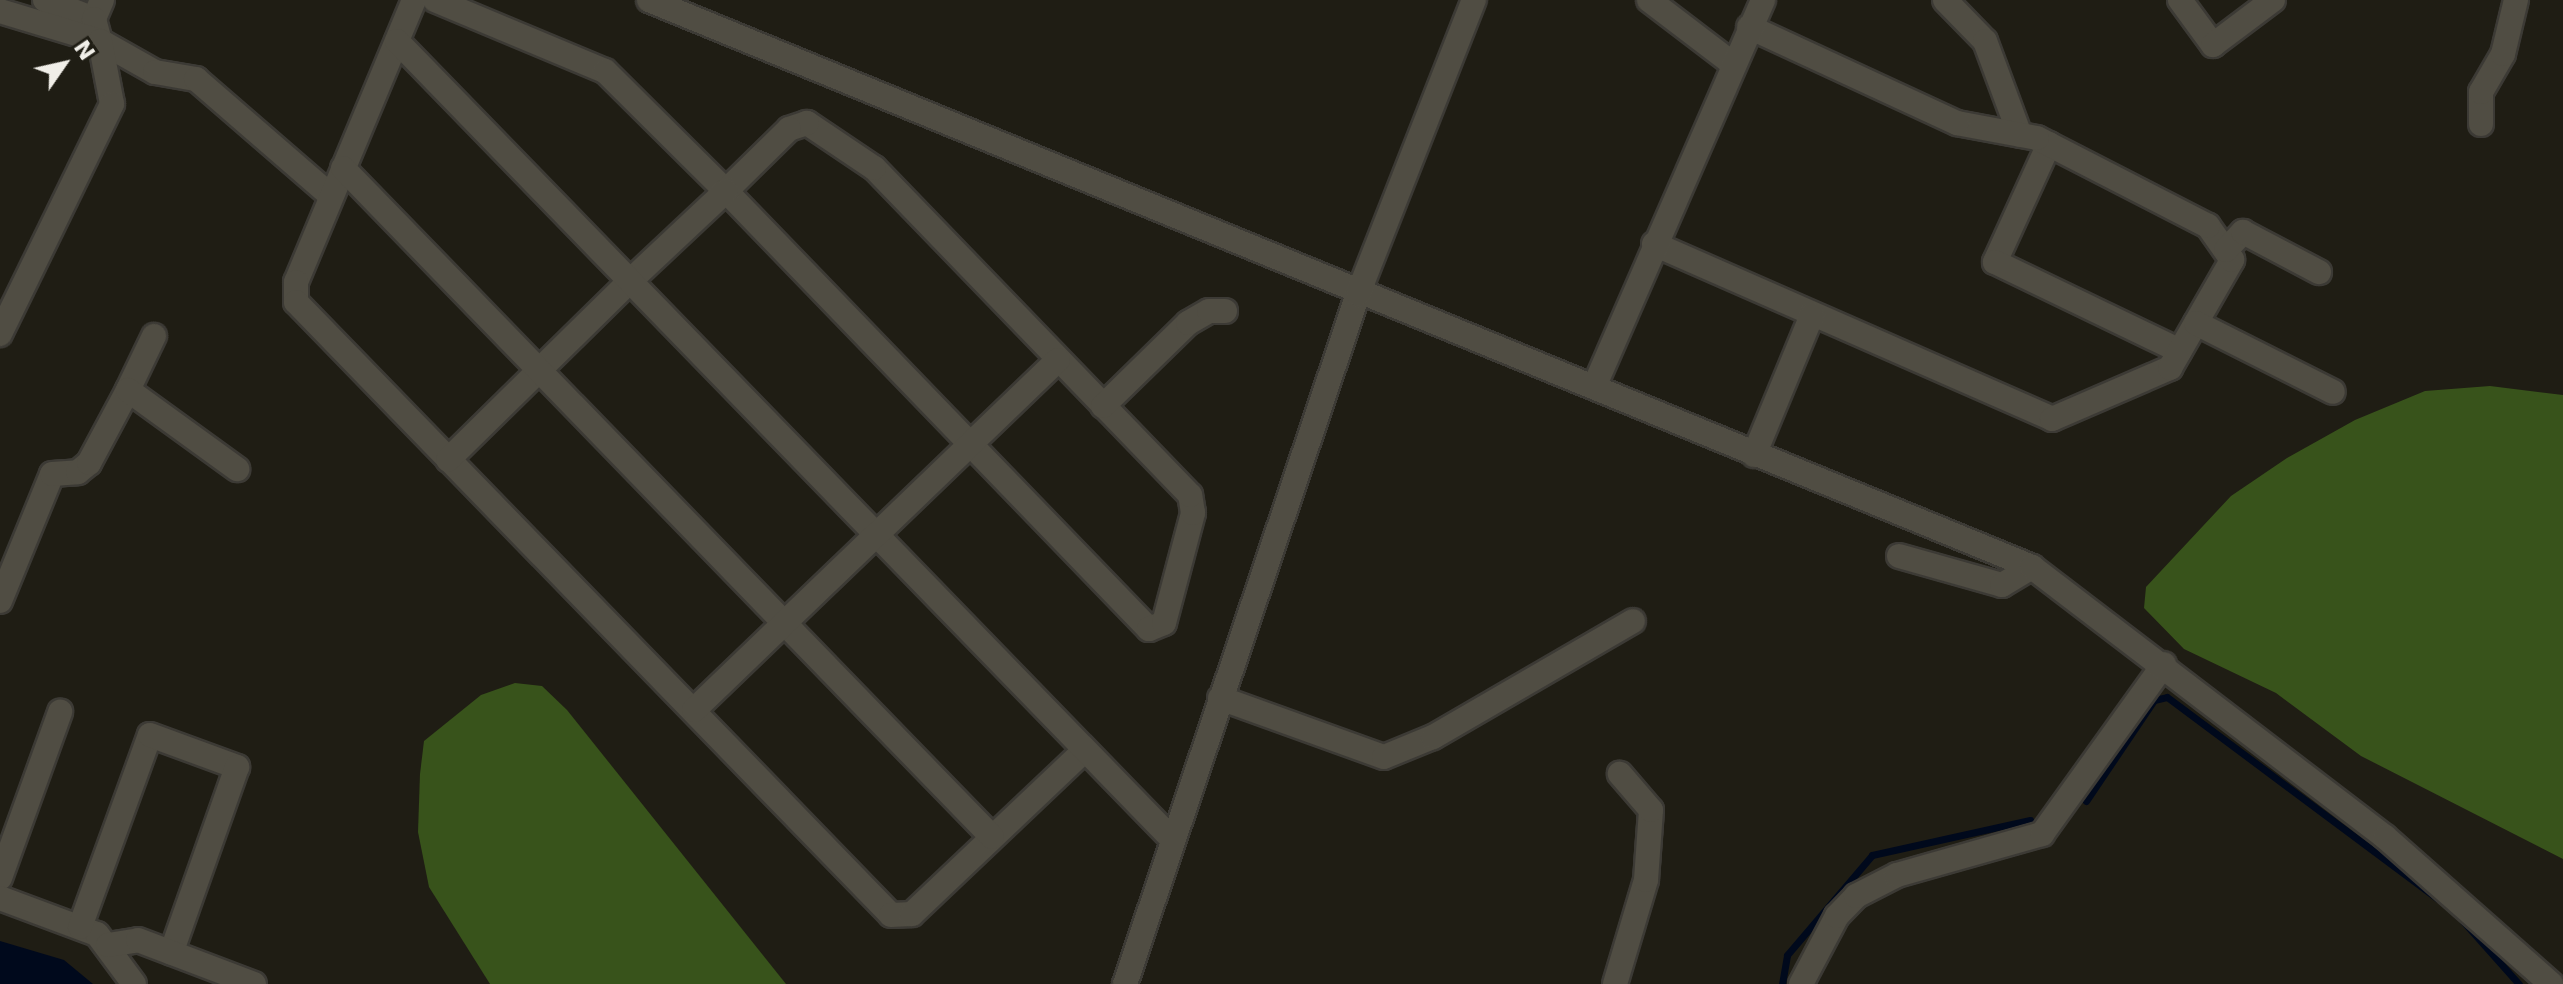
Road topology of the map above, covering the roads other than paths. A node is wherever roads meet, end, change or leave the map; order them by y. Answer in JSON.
{"nodes":[{"id":1,"x":45,"y":0,"type":"edge"},
{"id":2,"x":414,"y":0,"type":"edge"},
{"id":3,"x":435,"y":0,"type":"edge"},
{"id":4,"x":649,"y":0,"type":"edge"},
{"id":5,"x":1474,"y":0,"type":"edge"},
{"id":6,"x":1649,"y":0,"type":"edge"},
{"id":7,"x":1763,"y":0,"type":"edge"},
{"id":8,"x":1945,"y":0,"type":"edge"},
{"id":9,"x":2180,"y":0,"type":"edge"},
{"id":10,"x":2273,"y":0,"type":"edge"},
{"id":11,"x":2516,"y":0,"type":"edge"},
{"id":12,"x":2,"y":15,"type":"edge"},
{"id":13,"x":99,"y":20,"type":"edge"},
{"id":14,"x":1749,"y":27,"type":"junction"},
{"id":15,"x":397,"y":41,"type":"junction"},
{"id":16,"x":1733,"y":64,"type":"junction"},
{"id":17,"x":2481,"y":124,"type":"dead end"},
{"id":18,"x":2020,"y":135,"type":"junction"},
{"id":19,"x":2049,"y":144,"type":"junction"},
{"id":20,"x":343,"y":168,"type":"junction"},
{"id":21,"x":726,"y":191,"type":"junction"},
{"id":22,"x":331,"y":196,"type":"junction"},
{"id":23,"x":1654,"y":244,"type":"junction"},
{"id":24,"x":2226,"y":250,"type":"junction"},
{"id":25,"x":2319,"y":272,"type":"dead end"},
{"id":26,"x":630,"y":281,"type":"junction"},
{"id":27,"x":1358,"y":294,"type":"junction"},
{"id":28,"x":1225,"y":311,"type":"dead end"},
{"id":29,"x":1812,"y":315,"type":"junction"},
{"id":30,"x":2196,"y":323,"type":"junction"},
{"id":31,"x":0,"y":334,"type":"edge"},
{"id":32,"x":154,"y":336,"type":"dead end"},
{"id":33,"x":2180,"y":351,"type":"junction"},
{"id":34,"x":1058,"y":360,"type":"junction"},
{"id":35,"x":539,"y":371,"type":"junction"},
{"id":36,"x":1594,"y":387,"type":"junction"},
{"id":37,"x":128,"y":390,"type":"junction"},
{"id":38,"x":2333,"y":392,"type":"dead end"},
{"id":39,"x":1103,"y":406,"type":"junction"},
{"id":40,"x":969,"y":445,"type":"junction"},
{"id":41,"x":1754,"y":455,"type":"junction"},
{"id":42,"x":448,"y":460,"type":"junction"},
{"id":43,"x":237,"y":469,"type":"dead end"},
{"id":44,"x":876,"y":534,"type":"junction"},
{"id":45,"x":1899,"y":556,"type":"dead end"},
{"id":46,"x":2032,"y":567,"type":"junction"},
{"id":47,"x":0,"y":601,"type":"edge"},
{"id":48,"x":1633,"y":621,"type":"dead end"},
{"id":49,"x":785,"y":623,"type":"junction"},
{"id":50,"x":2164,"y":664,"type":"junction"},
{"id":51,"x":1220,"y":698,"type":"junction"},
{"id":52,"x":694,"y":710,"type":"junction"},
{"id":53,"x":60,"y":712,"type":"dead end"},
{"id":54,"x":1084,"y":751,"type":"junction"},
{"id":55,"x":1620,"y":774,"type":"dead end"},
{"id":56,"x":992,"y":837,"type":"junction"},
{"id":57,"x":1173,"y":840,"type":"junction"},
{"id":58,"x":0,"y":878,"type":"edge"},
{"id":59,"x":0,"y":898,"type":"edge"},
{"id":60,"x":80,"y":927,"type":"junction"},
{"id":61,"x":108,"y":945,"type":"junction"},
{"id":62,"x":171,"y":953,"type":"junction"},
{"id":63,"x":2538,"y":979,"type":"edge"},
{"id":64,"x":134,"y":984,"type":"edge"},
{"id":65,"x":254,"y":984,"type":"edge"},
{"id":66,"x":1125,"y":984,"type":"edge"},
{"id":67,"x":1615,"y":984,"type":"edge"},
{"id":68,"x":1801,"y":984,"type":"edge"}],
"edges":[{"from":1,"to":13,"type":"street"},
{"from":2,"to":15,"type":"street"},
{"from":3,"to":21,"type":"street"},
{"from":4,"to":27,"type":"street"},
{"from":5,"to":27,"type":"street"},
{"from":6,"to":16,"type":"street"},
{"from":7,"to":14,"type":"street"},
{"from":8,"to":18,"type":"street"},
{"from":9,"to":10,"type":"street"},
{"from":11,"to":17,"type":"street"},
{"from":12,"to":13,"type":"street"},
{"from":13,"to":22,"type":"street"},
{"from":13,"to":31,"type":"street"},
{"from":14,"to":16,"type":"street"},
{"from":14,"to":18,"type":"street"},
{"from":15,"to":20,"type":"street"},
{"from":15,"to":26,"type":"street"},
{"from":16,"to":23,"type":"street"},
{"from":18,"to":19,"type":"street"},
{"from":19,"to":24,"type":"street"},
{"from":19,"to":33,"type":"street"},
{"from":20,"to":22,"type":"street"},
{"from":20,"to":35,"type":"street"},
{"from":21,"to":26,"type":"street"},
{"from":21,"to":34,"type":"street"},
{"from":21,"to":40,"type":"street"},
{"from":22,"to":42,"type":"street"},
{"from":23,"to":29,"type":"street"},
{"from":23,"to":36,"type":"street"},
{"from":24,"to":25,"type":"street"},
{"from":24,"to":30,"type":"street"},
{"from":26,"to":35,"type":"street"},
{"from":26,"to":44,"type":"street"},
{"from":27,"to":36,"type":"street"},
{"from":27,"to":51,"type":"street"},
{"from":28,"to":39,"type":"street"},
{"from":29,"to":33,"type":"street"},
{"from":29,"to":41,"type":"street"},
{"from":30,"to":33,"type":"street"},
{"from":30,"to":38,"type":"street"},
{"from":32,"to":37,"type":"street"},
{"from":34,"to":39,"type":"street"},
{"from":34,"to":40,"type":"street"},
{"from":35,"to":42,"type":"street"},
{"from":35,"to":49,"type":"street"},
{"from":36,"to":41,"type":"street"},
{"from":37,"to":43,"type":"street"},
{"from":37,"to":47,"type":"street"},
{"from":39,"to":40,"type":"street"},
{"from":40,"to":44,"type":"street"},
{"from":41,"to":46,"type":"street"},
{"from":42,"to":52,"type":"street"},
{"from":44,"to":49,"type":"street"},
{"from":44,"to":54,"type":"street"},
{"from":45,"to":46,"type":"street"},
{"from":46,"to":50,"type":"street"},
{"from":48,"to":51,"type":"street"},
{"from":49,"to":52,"type":"street"},
{"from":49,"to":56,"type":"street"},
{"from":50,"to":63,"type":"street"},
{"from":50,"to":68,"type":"street"},
{"from":51,"to":57,"type":"street"},
{"from":52,"to":56,"type":"street"},
{"from":53,"to":58,"type":"street"},
{"from":54,"to":56,"type":"street"},
{"from":54,"to":57,"type":"street"},
{"from":55,"to":67,"type":"street"},
{"from":57,"to":66,"type":"street"},
{"from":59,"to":60,"type":"street"},
{"from":60,"to":61,"type":"street"},
{"from":60,"to":62,"type":"street"},
{"from":61,"to":62,"type":"street"},
{"from":61,"to":64,"type":"street"},
{"from":62,"to":65,"type":"street"}]}
